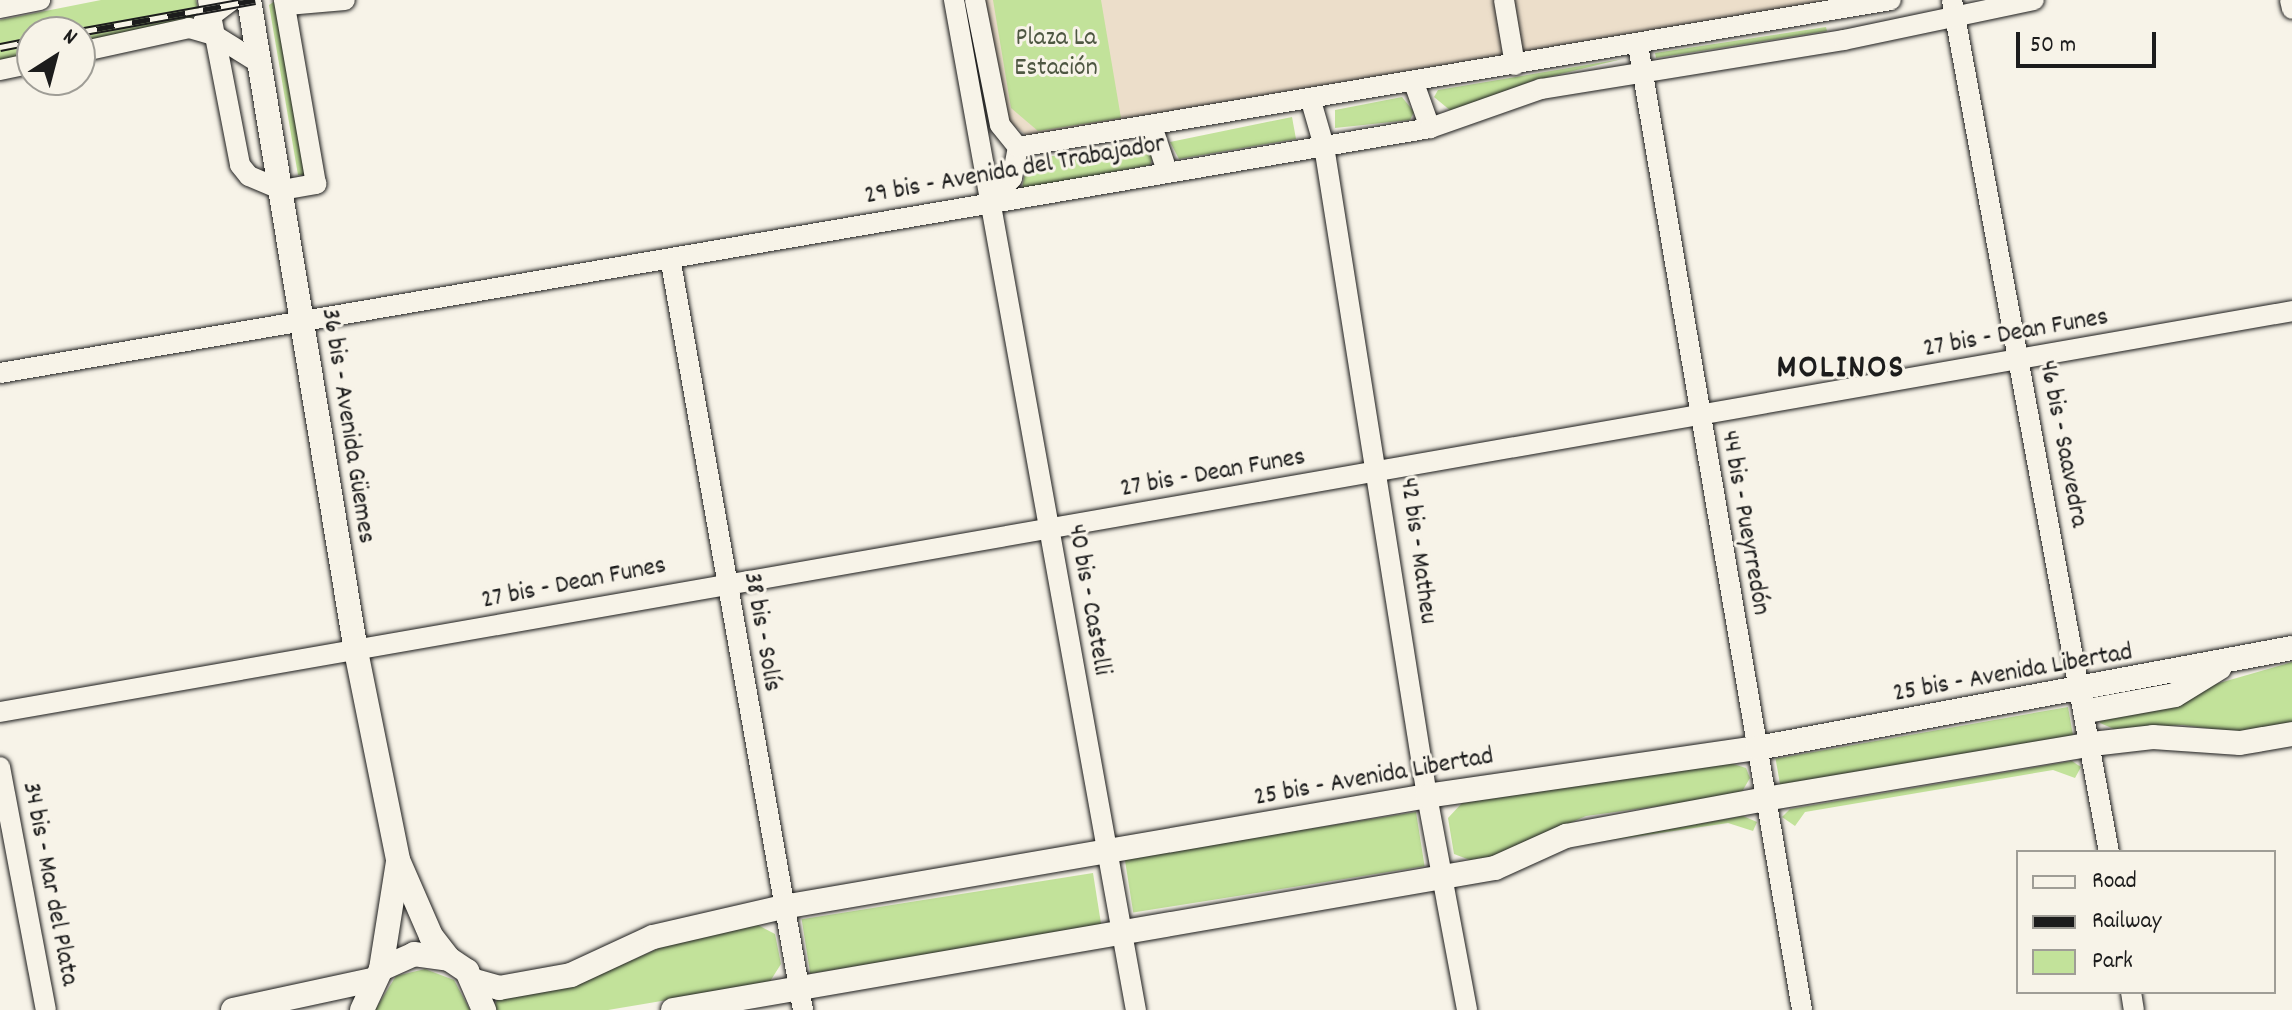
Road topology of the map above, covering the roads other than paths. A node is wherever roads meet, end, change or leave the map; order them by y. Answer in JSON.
{"nodes":[{"id":1,"x":40,"y":0,"type":"edge"},
{"id":2,"x":232,"y":0,"type":"edge"},
{"id":3,"x":249,"y":0,"type":"edge"},
{"id":4,"x":345,"y":0,"type":"edge"},
{"id":5,"x":954,"y":0,"type":"edge"},
{"id":6,"x":975,"y":0,"type":"edge"},
{"id":7,"x":1504,"y":0,"type":"edge"},
{"id":8,"x":1891,"y":0,"type":"edge"},
{"id":9,"x":2034,"y":0,"type":"edge"},
{"id":10,"x":2290,"y":0,"type":"edge"},
{"id":11,"x":286,"y":2,"type":"edge"},
{"id":12,"x":0,"y":8,"type":"edge"},
{"id":13,"x":1954,"y":8,"type":"edge"},
{"id":14,"x":2292,"y":9,"type":"edge"},
{"id":15,"x":1839,"y":11,"type":"junction"},
{"id":16,"x":211,"y":17,"type":"edge"},
{"id":17,"x":1844,"y":40,"type":"junction"},
{"id":18,"x":1638,"y":45,"type":"junction"},
{"id":19,"x":96,"y":48,"type":"edge"},
{"id":20,"x":259,"y":63,"type":"junction"},
{"id":21,"x":1515,"y":65,"type":"junction"},
{"id":22,"x":1640,"y":72,"type":"junction"},
{"id":23,"x":1414,"y":83,"type":"junction"},
{"id":24,"x":1311,"y":101,"type":"junction"},
{"id":25,"x":1430,"y":128,"type":"junction"},
{"id":26,"x":1153,"y":129,"type":"junction"},
{"id":27,"x":1324,"y":146,"type":"junction"},
{"id":28,"x":1018,"y":147,"type":"junction"},
{"id":29,"x":1167,"y":171,"type":"junction"},
{"id":30,"x":282,"y":190,"type":"junction"},
{"id":31,"x":994,"y":199,"type":"junction"},
{"id":32,"x":671,"y":263,"type":"junction"},
{"id":33,"x":2292,"y":311,"type":"edge"},
{"id":34,"x":301,"y":325,"type":"junction"},
{"id":35,"x":2020,"y":360,"type":"junction"},
{"id":36,"x":0,"y":373,"type":"edge"},
{"id":37,"x":1698,"y":418,"type":"junction"},
{"id":38,"x":1379,"y":472,"type":"junction"},
{"id":39,"x":1049,"y":529,"type":"junction"},
{"id":40,"x":726,"y":582,"type":"junction"},
{"id":41,"x":2292,"y":648,"type":"edge"},
{"id":42,"x":356,"y":651,"type":"junction"},
{"id":43,"x":2085,"y":700,"type":"junction"},
{"id":44,"x":0,"y":712,"type":"edge"},
{"id":45,"x":2292,"y":734,"type":"edge"},
{"id":46,"x":2092,"y":744,"type":"junction"},
{"id":47,"x":1758,"y":748,"type":"junction"},
{"id":48,"x":0,"y":767,"type":"edge"},
{"id":49,"x":1427,"y":796,"type":"junction"},
{"id":50,"x":1765,"y":799,"type":"junction"},
{"id":51,"x":2109,"y":850,"type":"edge"},
{"id":52,"x":1107,"y":855,"type":"junction"},
{"id":53,"x":398,"y":860,"type":"junction"},
{"id":54,"x":1444,"y":878,"type":"junction"},
{"id":55,"x":783,"y":907,"type":"junction"},
{"id":56,"x":1123,"y":936,"type":"junction"},
{"id":57,"x":449,"y":959,"type":"junction"},
{"id":58,"x":377,"y":974,"type":"junction"},
{"id":59,"x":475,"y":981,"type":"junction"},
{"id":60,"x":801,"y":1000,"type":"edge"},
{"id":61,"x":46,"y":1010,"type":"edge"},
{"id":62,"x":233,"y":1010,"type":"edge"},
{"id":63,"x":362,"y":1010,"type":"edge"},
{"id":64,"x":484,"y":1010,"type":"edge"},
{"id":65,"x":673,"y":1010,"type":"edge"},
{"id":66,"x":1136,"y":1010,"type":"edge"},
{"id":67,"x":1467,"y":1010,"type":"edge"},
{"id":68,"x":1802,"y":1010,"type":"edge"}],
"edges":[{"from":1,"to":12,"type":"street"},
{"from":2,"to":16,"type":"street"},
{"from":3,"to":20,"type":"main road","name":"36 bis - Avenida Güemes"},
{"from":4,"to":11,"type":"street"},
{"from":5,"to":31,"type":"street","name":"40 bis - Castelli"},
{"from":6,"to":28,"type":"street"},
{"from":7,"to":21,"type":"street"},
{"from":8,"to":15,"type":"street","name":"29 bis - Avenida del Trabajador"},
{"from":9,"to":13,"type":"street","name":"29 bis - Avenida del Trabajador"},
{"from":10,"to":14,"type":"street"},
{"from":11,"to":30,"type":"street"},
{"from":13,"to":17,"type":"street","name":"29 bis - Avenida del Trabajador"},
{"from":13,"to":35,"type":"street","name":"46 bis - Saavedra"},
{"from":15,"to":17,"type":"street"},
{"from":15,"to":18,"type":"street","name":"29 bis - Avenida del Trabajador"},
{"from":16,"to":19,"type":"street"},
{"from":16,"to":20,"type":"street"},
{"from":16,"to":30,"type":"street"},
{"from":17,"to":22,"type":"street","name":"29 bis - Avenida del Trabajador"},
{"from":18,"to":21,"type":"street","name":"29 bis - Avenida del Trabajador"},
{"from":18,"to":22,"type":"street","name":"44 bis - Pueyrredón"},
{"from":20,"to":30,"type":"main road","name":"36 bis - Avenida Güemes"},
{"from":21,"to":23,"type":"street","name":"29 bis - Avenida del Trabajador"},
{"from":22,"to":25,"type":"street","name":"29 bis - Avenida del Trabajador"},
{"from":22,"to":37,"type":"street","name":"44 bis - Pueyrredón"},
{"from":23,"to":24,"type":"street","name":"29 bis - Avenida del Trabajador"},
{"from":23,"to":25,"type":"street"},
{"from":24,"to":26,"type":"street","name":"29 bis - Avenida del Trabajador"},
{"from":24,"to":27,"type":"street","name":"42 bis - Matheu"},
{"from":25,"to":27,"type":"street","name":"29 bis - Avenida del Trabajador"},
{"from":26,"to":28,"type":"street","name":"29 bis - Avenida del Trabajador"},
{"from":26,"to":29,"type":"street"},
{"from":27,"to":29,"type":"street","name":"29 bis - Avenida del Trabajador"},
{"from":27,"to":38,"type":"street","name":"42 bis - Matheu"},
{"from":28,"to":31,"type":"street"},
{"from":29,"to":31,"type":"street","name":"29 bis - Avenida del Trabajador"},
{"from":30,"to":34,"type":"main road","name":"36 bis - Avenida Güemes"},
{"from":31,"to":32,"type":"street","name":"29 bis - Avenida del Trabajador"},
{"from":31,"to":39,"type":"street","name":"40 bis - Castelli"},
{"from":32,"to":34,"type":"street","name":"29 bis - Avenida del Trabajador"},
{"from":32,"to":40,"type":"street","name":"38 bis - Solís"},
{"from":33,"to":35,"type":"street","name":"27 bis - Dean Funes"},
{"from":34,"to":36,"type":"street","name":"29 bis - Avenida del Trabajador"},
{"from":34,"to":42,"type":"main road","name":"36 bis - Avenida Güemes"},
{"from":35,"to":37,"type":"street","name":"27 bis - Dean Funes"},
{"from":35,"to":43,"type":"street","name":"46 bis - Saavedra"},
{"from":37,"to":38,"type":"street","name":"27 bis - Dean Funes"},
{"from":37,"to":47,"type":"street","name":"44 bis - Pueyrredón"},
{"from":38,"to":39,"type":"street","name":"27 bis - Dean Funes"},
{"from":38,"to":49,"type":"street","name":"42 bis - Matheu"},
{"from":39,"to":40,"type":"street","name":"27 bis - Dean Funes"},
{"from":39,"to":52,"type":"street","name":"40 bis - Castelli"},
{"from":40,"to":42,"type":"street","name":"27 bis - Dean Funes"},
{"from":40,"to":55,"type":"street","name":"38 bis - Solís"},
{"from":41,"to":43,"type":"main road","name":"25 bis - Avenida Libertad"},
{"from":42,"to":44,"type":"street","name":"27 bis - Dean Funes"},
{"from":42,"to":53,"type":"main road","name":"36 bis - Avenida Güemes"},
{"from":43,"to":46,"type":"street","name":"46 bis - Saavedra"},
{"from":43,"to":47,"type":"main road","name":"25 bis - Avenida Libertad"},
{"from":45,"to":46,"type":"main road"},
{"from":46,"to":50,"type":"main road"},
{"from":46,"to":51,"type":"street","name":"46 bis - Saavedra"},
{"from":47,"to":49,"type":"main road","name":"25 bis - Avenida Libertad"},
{"from":47,"to":50,"type":"street","name":"44 bis - Pueyrredón"},
{"from":48,"to":61,"type":"street","name":"34 bis - Mar del Plata"},
{"from":49,"to":52,"type":"main road","name":"25 bis - Avenida Libertad"},
{"from":49,"to":54,"type":"street","name":"42 bis - Matheu"},
{"from":50,"to":54,"type":"main road"},
{"from":50,"to":68,"type":"street","name":"44 bis - Pueyrredón"},
{"from":52,"to":55,"type":"main road","name":"25 bis - Avenida Libertad"},
{"from":52,"to":56,"type":"street","name":"40 bis - Castelli"},
{"from":53,"to":57,"type":"main road","name":"36 bis - Avenida Güemes"},
{"from":53,"to":58,"type":"main road","name":"36 bis - Avenida Güemes"},
{"from":54,"to":56,"type":"main road"},
{"from":54,"to":67,"type":"street","name":"42 bis - Matheu"},
{"from":55,"to":59,"type":"main road","name":"25 bis - Avenida Libertad"},
{"from":55,"to":60,"type":"street","name":"38 bis - Solís"},
{"from":56,"to":60,"type":"main road"},
{"from":56,"to":66,"type":"street","name":"40 bis - Castelli"},
{"from":57,"to":58,"type":"main road"},
{"from":57,"to":59,"type":"main road","name":"36 bis - Avenida Güemes"},
{"from":58,"to":62,"type":"main road"},
{"from":58,"to":63,"type":"main road","name":"36 bis - Avenida Güemes"},
{"from":59,"to":64,"type":"main road"},
{"from":60,"to":65,"type":"main road"}]}
